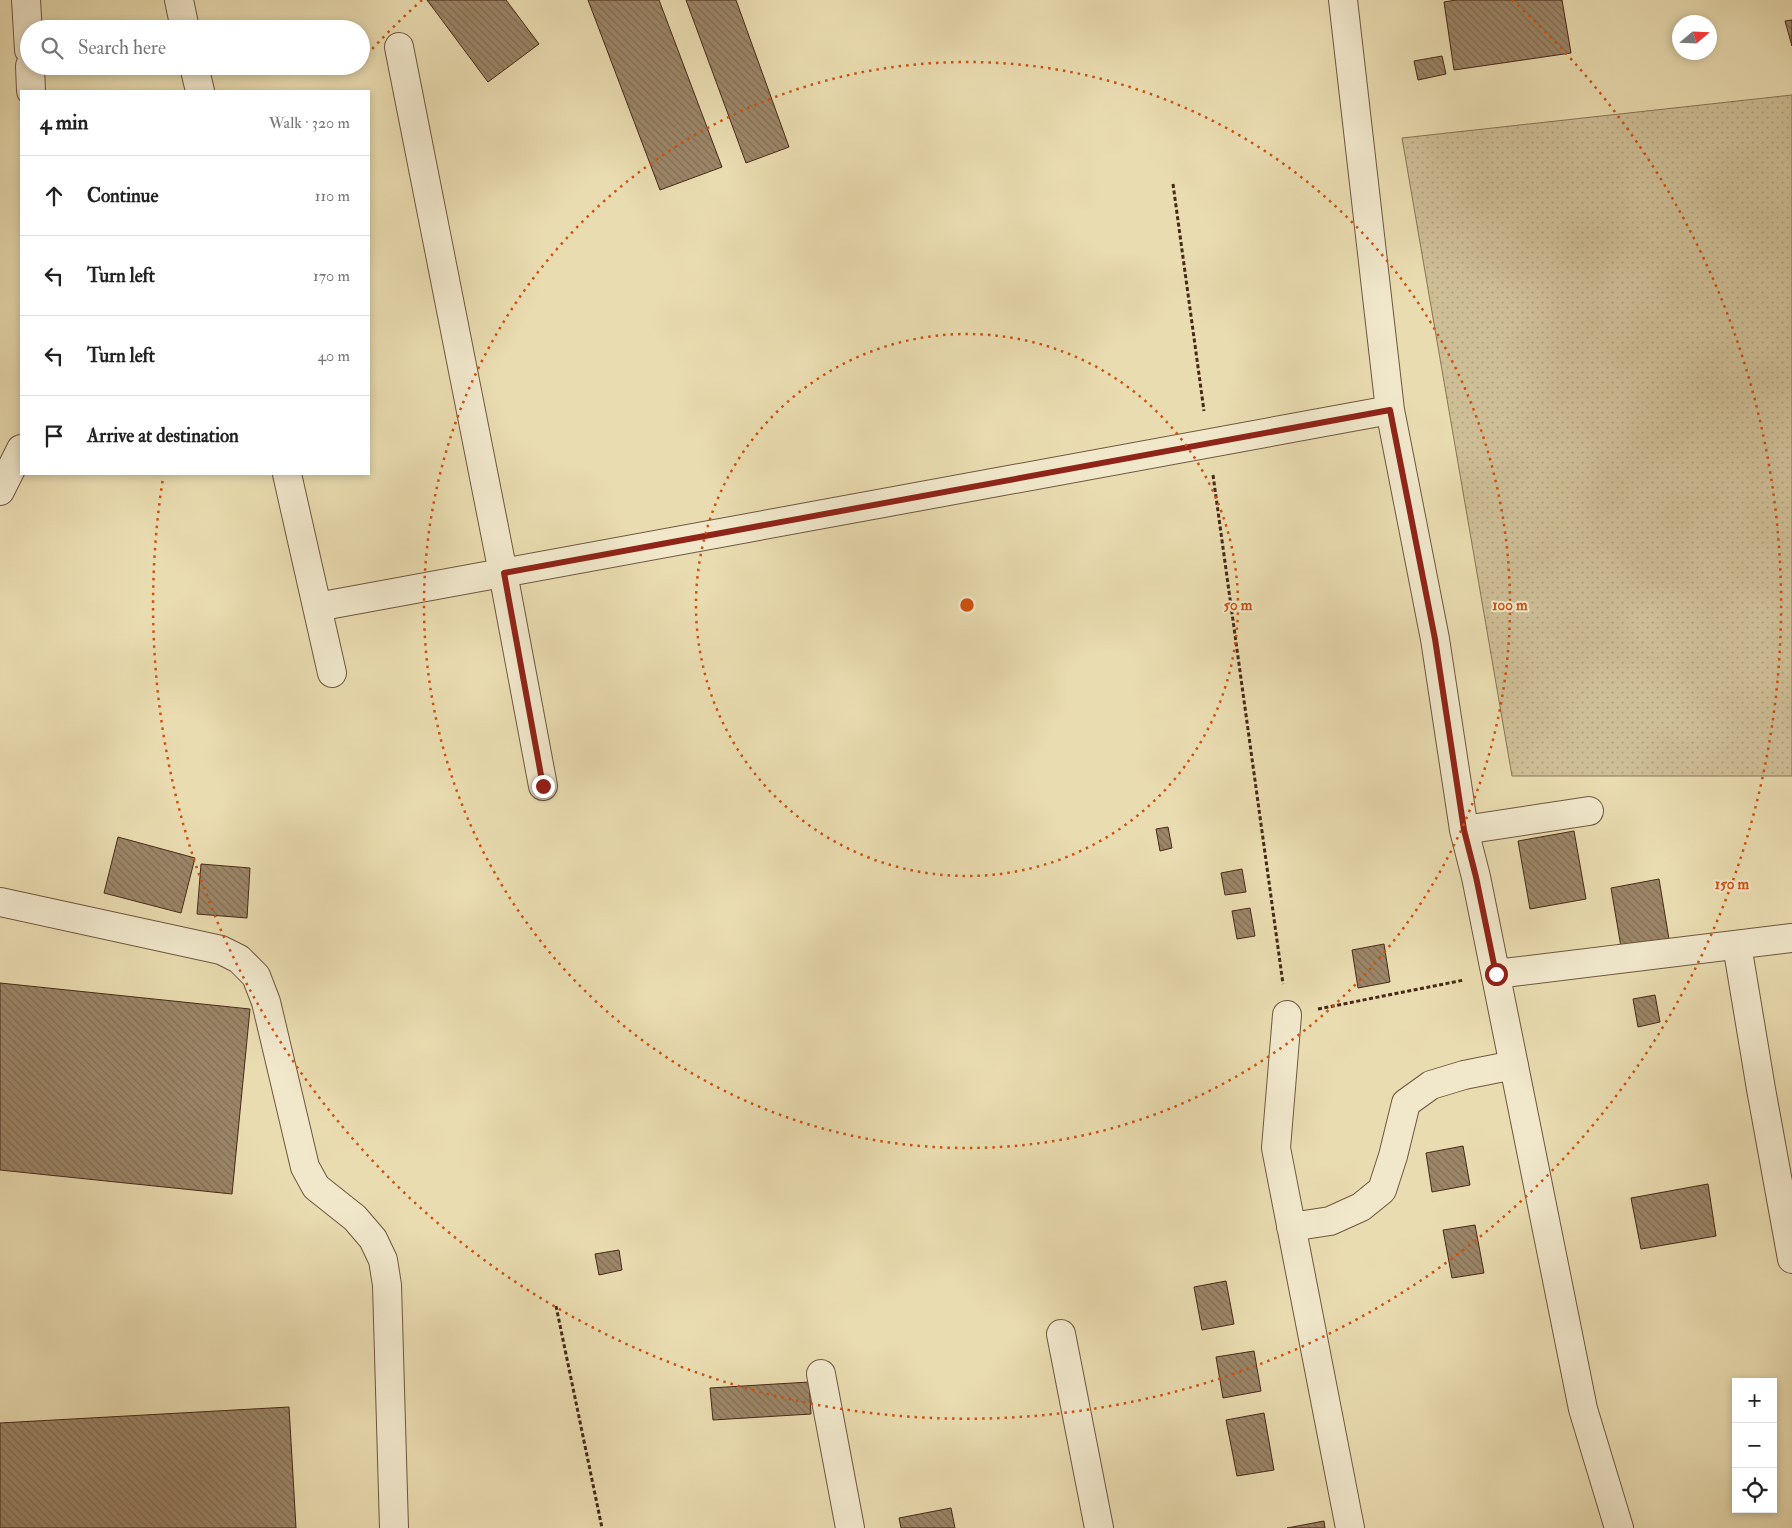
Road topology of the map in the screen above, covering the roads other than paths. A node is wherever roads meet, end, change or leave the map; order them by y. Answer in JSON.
{"nodes":[{"id":1,"x":26,"y":0,"type":"edge"},
{"id":2,"x":179,"y":0,"type":"edge"},
{"id":3,"x":1343,"y":0,"type":"edge"},
{"id":4,"x":27,"y":20,"type":"edge"},
{"id":5,"x":183,"y":20,"type":"edge"},
{"id":6,"x":399,"y":47,"type":"dead end"},
{"id":7,"x":30,"y":75,"type":"edge"},
{"id":8,"x":196,"y":75,"type":"edge"},
{"id":9,"x":31,"y":90,"type":"edge"},
{"id":10,"x":200,"y":90,"type":"edge"},
{"id":11,"x":1390,"y":410,"type":"junction"},
{"id":12,"x":20,"y":451,"type":"edge"},
{"id":13,"x":287,"y":475,"type":"edge"},
{"id":14,"x":0,"y":491,"type":"edge"},
{"id":15,"x":504,"y":573,"type":"junction"},
{"id":16,"x":317,"y":607,"type":"junction"},
{"id":17,"x":332,"y":673,"type":"dead end"},
{"id":18,"x":543,"y":786,"type":"dead end"},
{"id":19,"x":1588,"y":811,"type":"dead end"},
{"id":20,"x":1464,"y":830,"type":"junction"},
{"id":21,"x":0,"y":902,"type":"edge"},
{"id":22,"x":1792,"y":938,"type":"edge"},
{"id":23,"x":1737,"y":945,"type":"junction"},
{"id":24,"x":1496,"y":974,"type":"junction"},
{"id":25,"x":1287,"y":1015,"type":"road end"},
{"id":26,"x":1514,"y":1065,"type":"junction"},
{"id":27,"x":1292,"y":1228,"type":"junction"},
{"id":28,"x":1792,"y":1259,"type":"edge"},
{"id":29,"x":1061,"y":1334,"type":"dead end"},
{"id":30,"x":821,"y":1374,"type":"dead end"},
{"id":31,"x":394,"y":1528,"type":"edge"},
{"id":32,"x":850,"y":1528,"type":"edge"},
{"id":33,"x":1099,"y":1528,"type":"edge"},
{"id":34,"x":1350,"y":1528,"type":"edge"},
{"id":35,"x":1619,"y":1528,"type":"edge"}],
"edges":[{"from":1,"to":4,"type":"street"},
{"from":2,"to":5,"type":"street"},
{"from":3,"to":11,"type":"street"},
{"from":6,"to":15,"type":"street"},
{"from":7,"to":9,"type":"street"},
{"from":8,"to":10,"type":"street"},
{"from":11,"to":15,"type":"street"},
{"from":11,"to":20,"type":"street"},
{"from":12,"to":14,"type":"street"},
{"from":13,"to":16,"type":"street"},
{"from":15,"to":16,"type":"street"},
{"from":15,"to":18,"type":"street"},
{"from":16,"to":17,"type":"street"},
{"from":19,"to":20,"type":"street"},
{"from":20,"to":24,"type":"street"},
{"from":21,"to":31,"type":"street"},
{"from":22,"to":23,"type":"street"},
{"from":23,"to":24,"type":"street"},
{"from":23,"to":28,"type":"street"},
{"from":24,"to":26,"type":"street"},
{"from":25,"to":27,"type":"street"},
{"from":26,"to":27,"type":"street"},
{"from":26,"to":35,"type":"street"},
{"from":27,"to":34,"type":"street"},
{"from":29,"to":33,"type":"street"},
{"from":30,"to":32,"type":"street"}]}
